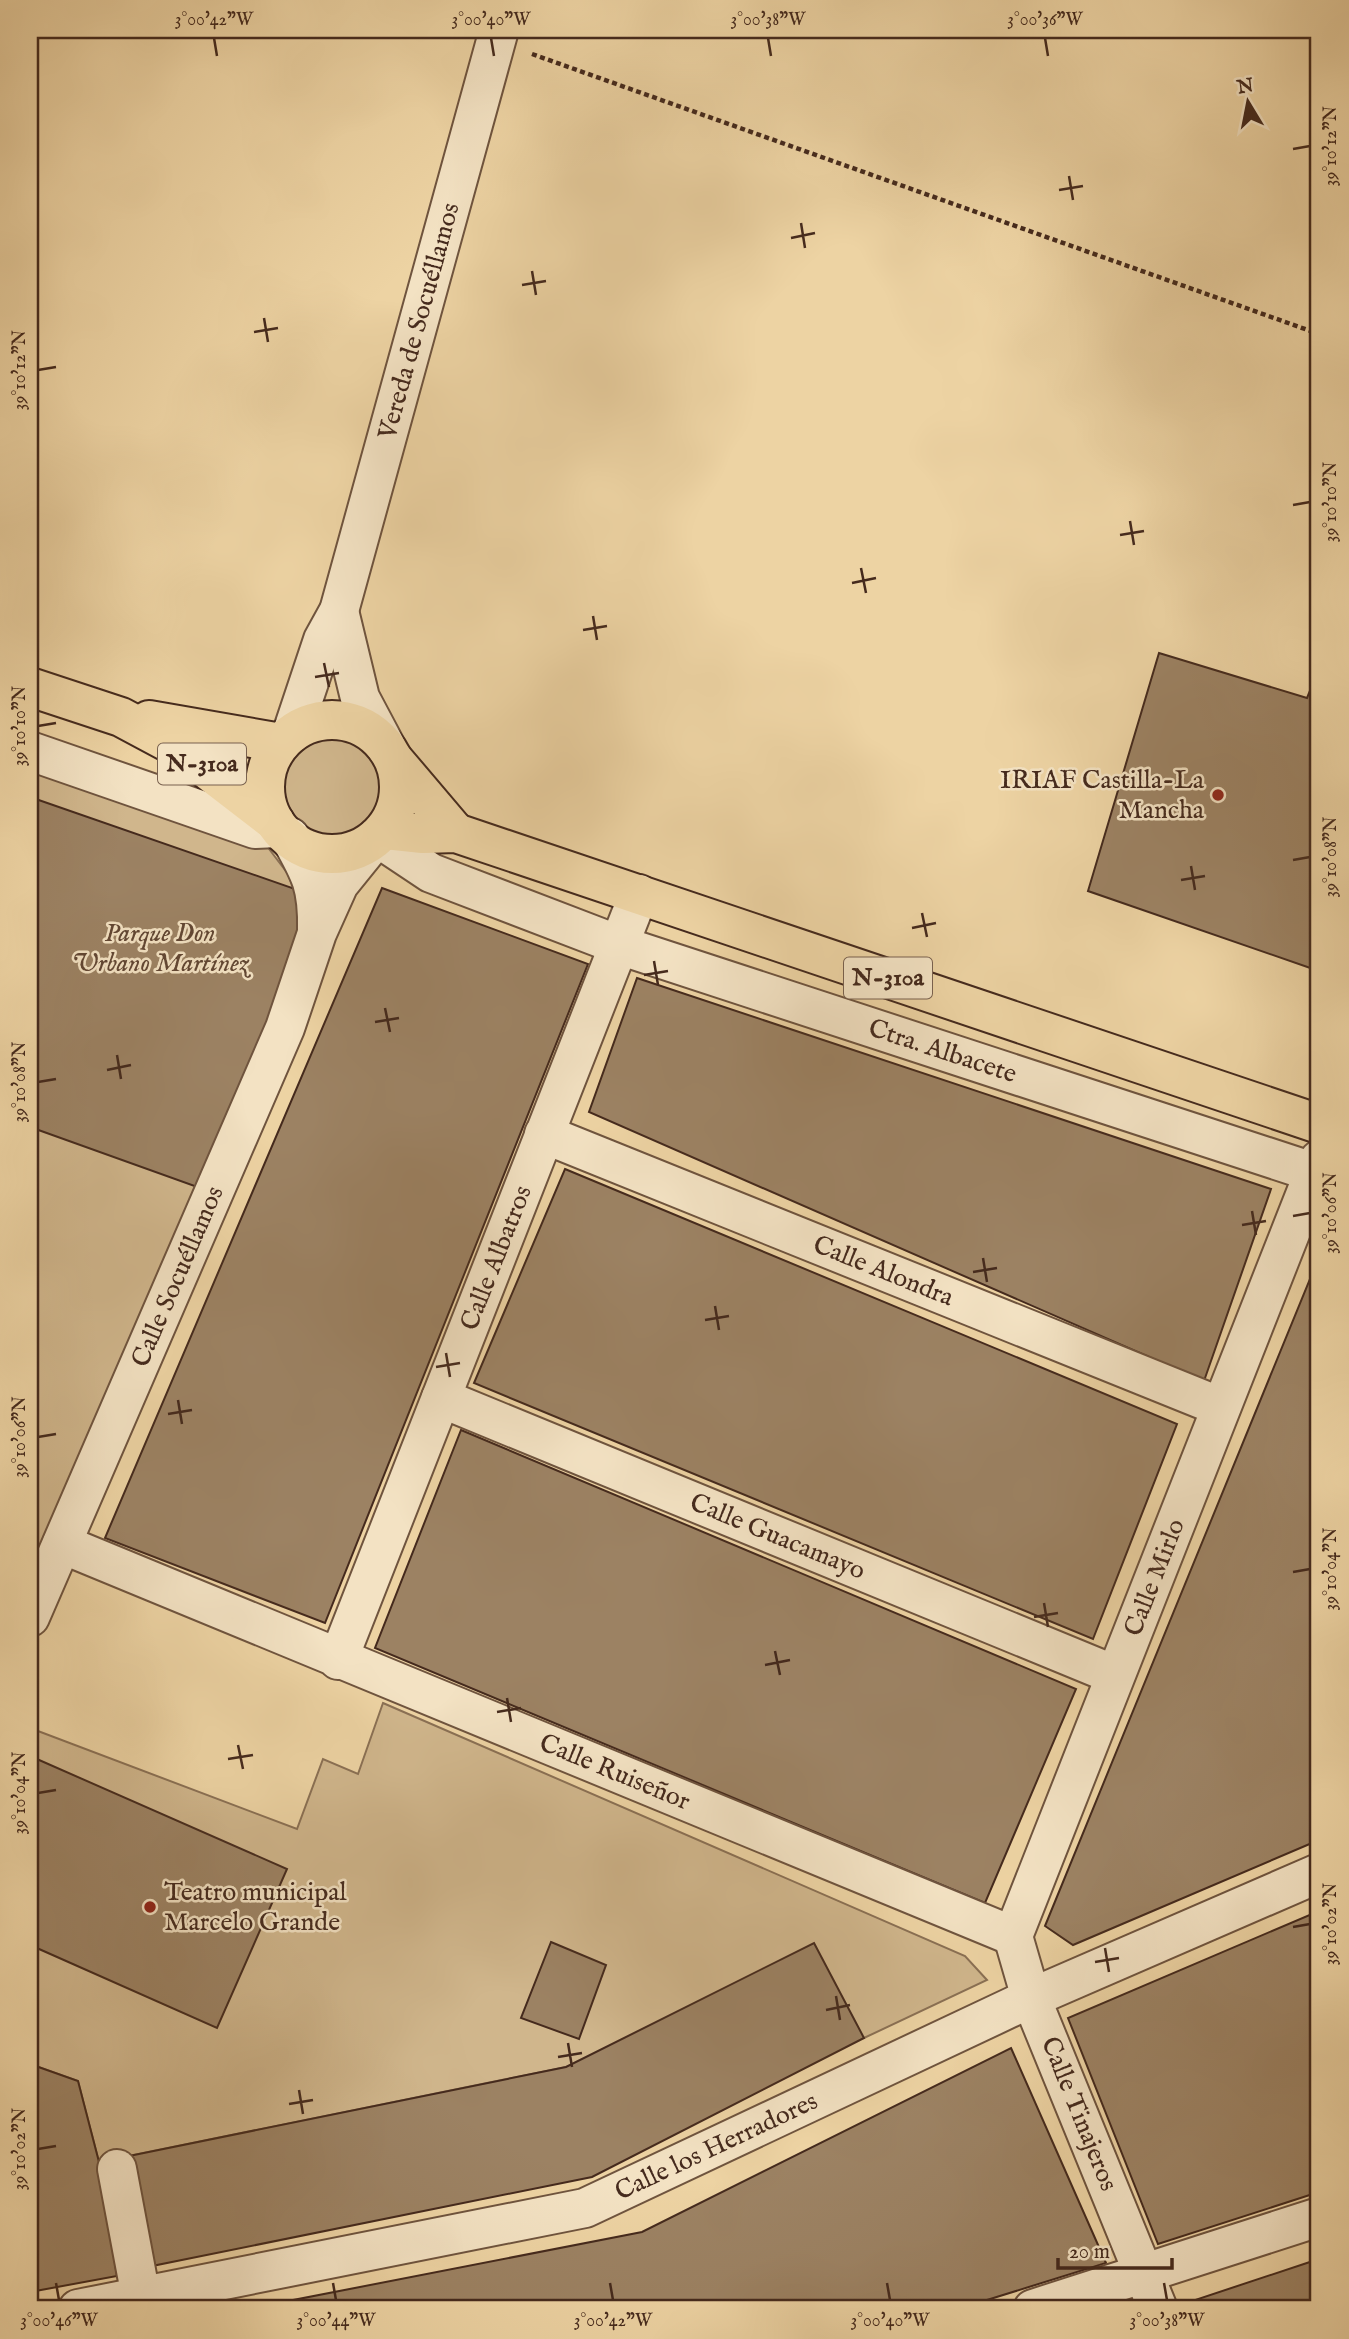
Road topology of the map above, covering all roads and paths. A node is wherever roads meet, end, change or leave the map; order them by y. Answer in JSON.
{"nodes":[{"id":1,"x":498,"y":35,"type":"edge"},
{"id":2,"x":1319,"y":334,"type":"edge"},
{"id":3,"x":339,"y":611,"type":"junction"},
{"id":4,"x":30,"y":687,"type":"edge"},
{"id":5,"x":121,"y":717,"type":"junction"},
{"id":6,"x":286,"y":738,"type":"junction"},
{"id":7,"x":30,"y":751,"type":"edge"},
{"id":8,"x":390,"y":754,"type":"junction"},
{"id":9,"x":281,"y":829,"type":"junction"},
{"id":10,"x":456,"y":832,"type":"junction"},
{"id":11,"x":381,"y":833,"type":"junction"},
{"id":12,"x":639,"y":894,"type":"junction"},
{"id":13,"x":317,"y":933,"type":"junction"},
{"id":14,"x":619,"y":945,"type":"junction"},
{"id":15,"x":1319,"y":1124,"type":"edge"},
{"id":16,"x":544,"y":1134,"type":"junction"},
{"id":17,"x":1318,"y":1168,"type":"edge"},
{"id":18,"x":441,"y":1398,"type":"junction"},
{"id":19,"x":1221,"y":1407,"type":"junction"},
{"id":20,"x":62,"y":1544,"type":"junction"},
{"id":21,"x":30,"y":1617,"type":"edge"},
{"id":22,"x":338,"y":1660,"type":"junction"},
{"id":23,"x":1115,"y":1675,"type":"junction"},
{"id":24,"x":1319,"y":1873,"type":"edge"},
{"id":25,"x":1013,"y":1936,"type":"junction"},
{"id":26,"x":1031,"y":1997,"type":"junction"},
{"id":27,"x":117,"y":2169,"type":"dead end"},
{"id":28,"x":1319,"y":2217,"type":"edge"},
{"id":29,"x":1143,"y":2274,"type":"junction"},
{"id":30,"x":141,"y":2297,"type":"junction"},
{"id":31,"x":78,"y":2309,"type":"edge"},
{"id":32,"x":1033,"y":2309,"type":"edge"},
{"id":33,"x":1158,"y":2309,"type":"edge"}],
"edges":[{"from":1,"to":2,"type":"path"},
{"from":1,"to":3,"type":"street","name":"Vereda de Socuéllamos"},
{"from":3,"to":6,"type":"street","name":"Vereda de Socuéllamos"},
{"from":3,"to":8,"type":"street","name":"Vereda de Socuéllamos"},
{"from":4,"to":5,"type":"highway","number":"N-310a"},
{"from":5,"to":6,"type":"highway","number":"N-310a"},
{"from":5,"to":9,"type":"highway","number":"N-310a"},
{"from":6,"to":8,"type":"highway","number":"N-310a"},
{"from":6,"to":9,"type":"highway","number":"N-310a"},
{"from":7,"to":9,"type":"street"},
{"from":8,"to":10,"type":"highway","number":"N-310a"},
{"from":8,"to":11,"type":"highway"},
{"from":9,"to":11,"type":"highway","number":"N-310a"},
{"from":9,"to":13,"type":"street","name":"Calle Socuéllamos"},
{"from":10,"to":11,"type":"highway","number":"N-310a"},
{"from":10,"to":12,"type":"highway","number":"N-310a"},
{"from":11,"to":13,"type":"street","name":"Calle Socuéllamos"},
{"from":11,"to":14,"type":"street","name":"Ctra. Albacete"},
{"from":12,"to":14,"type":"street","name":"Calle Albatros"},
{"from":12,"to":15,"type":"highway","number":"N-310a"},
{"from":13,"to":20,"type":"street","name":"Calle Socuéllamos"},
{"from":14,"to":16,"type":"street","name":"Calle Albatros"},
{"from":14,"to":17,"type":"street","name":"Ctra. Albacete"},
{"from":16,"to":18,"type":"street","name":"Calle Albatros"},
{"from":16,"to":19,"type":"street","name":"Calle Alondra"},
{"from":17,"to":19,"type":"street","name":"Calle Mirlo"},
{"from":18,"to":22,"type":"street","name":"Calle Albatros"},
{"from":18,"to":23,"type":"street","name":"Calle Guacamayo"},
{"from":19,"to":23,"type":"street","name":"Calle Mirlo"},
{"from":20,"to":21,"type":"street","name":"Calle Socuéllamos"},
{"from":20,"to":22,"type":"street","name":"Calle Ruiseñor"},
{"from":22,"to":25,"type":"street","name":"Calle Ruiseñor"},
{"from":23,"to":25,"type":"street","name":"Calle Mirlo"},
{"from":24,"to":26,"type":"street","name":"Calle los Herradores"},
{"from":25,"to":26,"type":"street"},
{"from":26,"to":29,"type":"street","name":"Calle Tinajeros"},
{"from":26,"to":30,"type":"street","name":"Calle los Herradores"},
{"from":27,"to":30,"type":"street"},
{"from":28,"to":29,"type":"street"},
{"from":29,"to":32,"type":"street"},
{"from":29,"to":33,"type":"street","name":"Calle Tinajeros"},
{"from":30,"to":31,"type":"street","name":"Calle los Herradores"}]}
